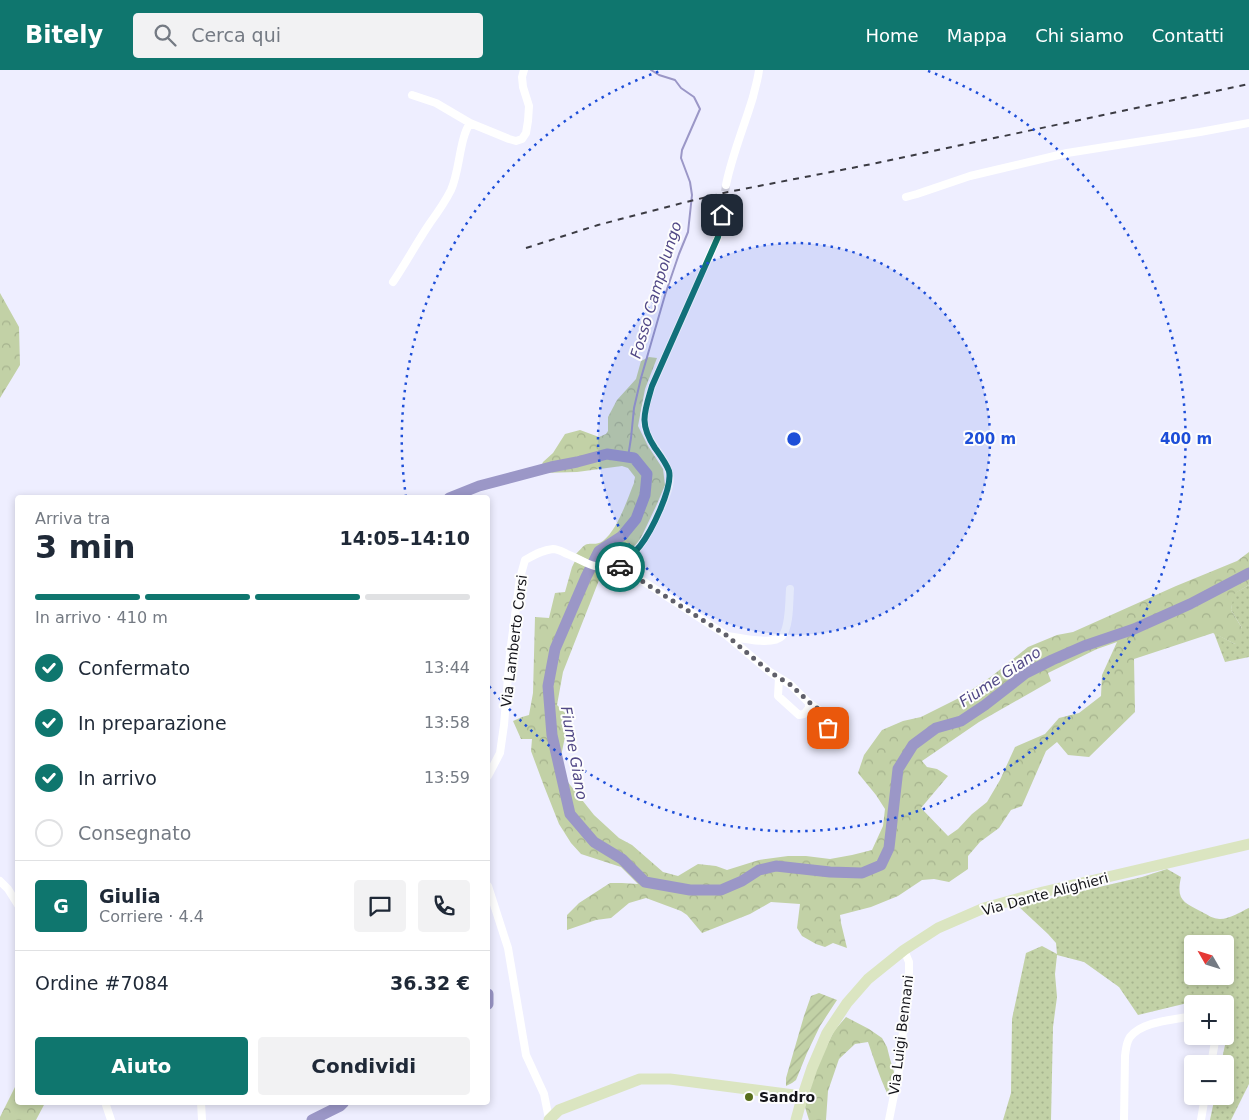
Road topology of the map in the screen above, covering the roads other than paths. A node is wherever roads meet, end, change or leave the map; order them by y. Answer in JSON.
{"nodes":[{"id":1,"x":524,"y":70,"type":"edge"},
{"id":2,"x":759,"y":70,"type":"edge"},
{"id":3,"x":412,"y":95,"type":"dead end"},
{"id":4,"x":470,"y":123,"type":"junction"},
{"id":5,"x":1249,"y":123,"type":"edge"},
{"id":6,"x":726,"y":185,"type":"tunnel mouth"},
{"id":7,"x":906,"y":197,"type":"dead end"},
{"id":8,"x":722,"y":215,"type":"tunnel mouth"},
{"id":9,"x":393,"y":282,"type":"dead end"},
{"id":10,"x":616,"y":563,"type":"junction"},
{"id":11,"x":790,"y":589,"type":"dead end"},
{"id":12,"x":726,"y":635,"type":"junction"},
{"id":13,"x":779,"y":678,"type":"junction"},
{"id":14,"x":809,"y":702,"type":"junction"},
{"id":15,"x":828,"y":728,"type":"dead end"},
{"id":16,"x":490,"y":772,"type":"edge"},
{"id":17,"x":1249,"y":844,"type":"edge"},
{"id":18,"x":0,"y":881,"type":"edge"},
{"id":19,"x":490,"y":892,"type":"edge"},
{"id":20,"x":15,"y":900,"type":"edge"},
{"id":21,"x":904,"y":950,"type":"junction"},
{"id":22,"x":1184,"y":1018,"type":"edge"},
{"id":23,"x":544,"y":1094,"type":"junction"},
{"id":24,"x":802,"y":1098,"type":"junction"},
{"id":25,"x":106,"y":1105,"type":"edge"},
{"id":26,"x":201,"y":1105,"type":"edge"},
{"id":27,"x":1204,"y":1105,"type":"edge"},
{"id":28,"x":559,"y":1110,"type":"junction"},
{"id":29,"x":549,"y":1119,"type":"edge"},
{"id":30,"x":111,"y":1120,"type":"edge"},
{"id":31,"x":202,"y":1120,"type":"edge"},
{"id":32,"x":796,"y":1120,"type":"edge"},
{"id":33,"x":889,"y":1120,"type":"edge"},
{"id":34,"x":1124,"y":1120,"type":"edge"},
{"id":35,"x":1201,"y":1120,"type":"edge"}],
"edges":[{"from":1,"to":4,"type":"street"},
{"from":2,"to":6,"type":"street"},
{"from":3,"to":4,"type":"street"},
{"from":4,"to":9,"type":"street"},
{"from":5,"to":7,"type":"street"},
{"from":8,"to":10,"type":"street"},
{"from":10,"to":12,"type":"street"},
{"from":10,"to":16,"type":"street","name":"Via Lamberto Corsi"},
{"from":11,"to":12,"type":"street"},
{"from":12,"to":13,"type":"street"},
{"from":13,"to":14,"type":"street"},
{"from":13,"to":14,"type":"street"},
{"from":14,"to":15,"type":"street"},
{"from":17,"to":21,"type":"main road","name":"Via Dante Alighieri"},
{"from":18,"to":20,"type":"street"},
{"from":19,"to":23,"type":"street"},
{"from":21,"to":24,"type":"main road","name":"Via Dante Alighieri"},
{"from":21,"to":33,"type":"street","name":"Via Luigi Bennani"},
{"from":22,"to":34,"type":"street"},
{"from":23,"to":28,"type":"street"},
{"from":23,"to":29,"type":"street"},
{"from":24,"to":28,"type":"main road"},
{"from":24,"to":32,"type":"main road","name":"Via Dante Alighieri"},
{"from":25,"to":30,"type":"street"},
{"from":26,"to":31,"type":"street"},
{"from":27,"to":35,"type":"street"},
{"from":28,"to":29,"type":"main road"}]}
